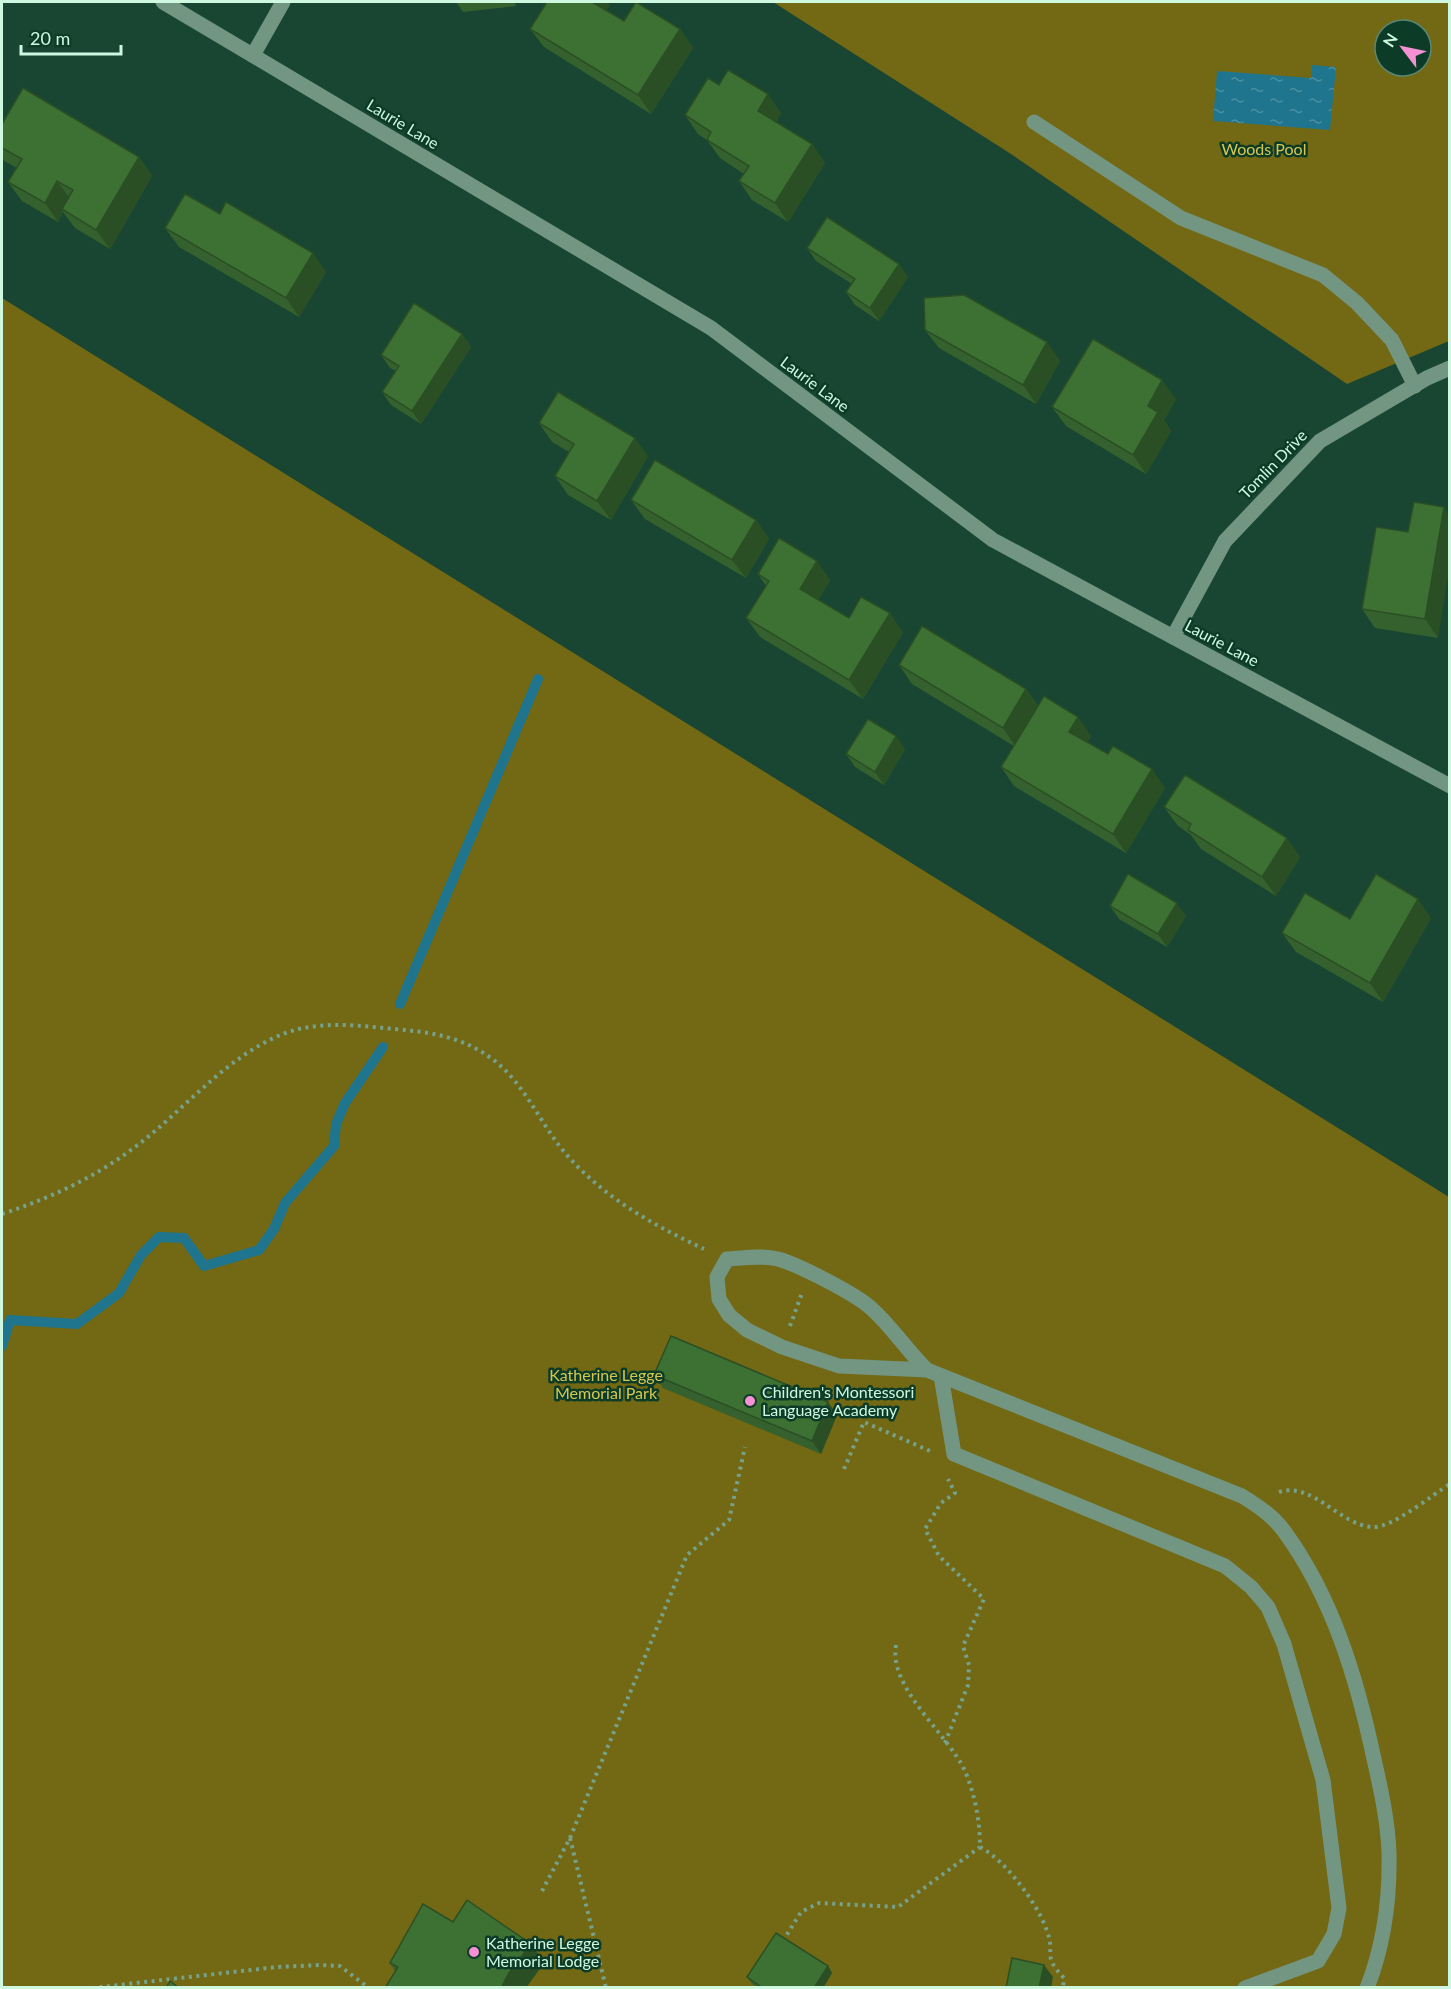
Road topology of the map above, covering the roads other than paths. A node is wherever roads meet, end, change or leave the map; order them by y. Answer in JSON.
{"nodes":[{"id":1,"x":163,"y":2,"type":"edge"},
{"id":2,"x":283,"y":2,"type":"edge"},
{"id":3,"x":253,"y":55,"type":"junction"},
{"id":4,"x":1034,"y":122,"type":"dead end"},
{"id":5,"x":1449,"y":368,"type":"edge"},
{"id":6,"x":1415,"y":386,"type":"junction"},
{"id":7,"x":1173,"y":637,"type":"junction"},
{"id":8,"x":1449,"y":786,"type":"edge"},
{"id":9,"x":934,"y":1373,"type":"junction"},
{"id":10,"x":1245,"y":1988,"type":"edge"},
{"id":11,"x":1367,"y":1988,"type":"edge"}],
"edges":[{"from":1,"to":3,"type":"street","name":"Laurie Lane"},
{"from":2,"to":3,"type":"street"},
{"from":3,"to":7,"type":"street","name":"Laurie Lane"},
{"from":4,"to":6,"type":"street"},
{"from":5,"to":6,"type":"street","name":"Tomlin Drive"},
{"from":6,"to":7,"type":"street","name":"Tomlin Drive"},
{"from":7,"to":8,"type":"street","name":"Laurie Lane"},
{"from":9,"to":9,"type":"street"},
{"from":9,"to":10,"type":"street"},
{"from":9,"to":11,"type":"street"}]}
